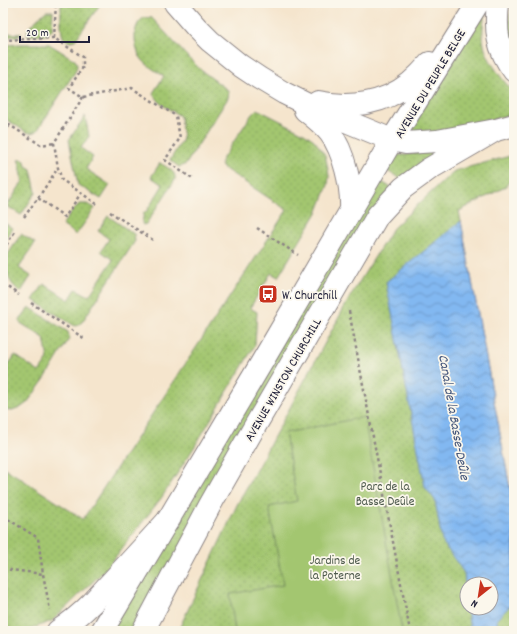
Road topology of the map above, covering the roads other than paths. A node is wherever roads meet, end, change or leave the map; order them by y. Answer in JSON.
{"nodes":[{"id":1,"x":175,"y":3,"type":"edge"},
{"id":2,"x":478,"y":3,"type":"edge"},
{"id":3,"x":498,"y":3,"type":"edge"},
{"id":4,"x":466,"y":22,"type":"junction"},
{"id":5,"x":514,"y":71,"type":"edge"},
{"id":6,"x":284,"y":93,"type":"junction"},
{"id":7,"x":505,"y":127,"type":"edge"},
{"id":8,"x":392,"y":140,"type":"junction"},
{"id":9,"x":351,"y":209,"type":"junction"},
{"id":10,"x":170,"y":518,"type":"junction"},
{"id":11,"x":54,"y":622,"type":"edge"},
{"id":12,"x":102,"y":631,"type":"edge"},
{"id":13,"x":143,"y":631,"type":"edge"}],
"edges":[{"from":1,"to":6,"type":"main road"},
{"from":2,"to":4,"type":"main road","name":"AVENUE DU PEUPLE BELGE"},
{"from":3,"to":5,"type":"main road"},
{"from":4,"to":6,"type":"main road"},
{"from":4,"to":8,"type":"main road","name":"AVENUE DU PEUPLE BELGE"},
{"from":6,"to":8,"type":"main road"},
{"from":6,"to":9,"type":"main road"},
{"from":7,"to":8,"type":"main road","name":"AVENUE DU PEUPLE BELGE"},
{"from":7,"to":13,"type":"main road","name":"AVENUE WINSTON CHURCHILL"},
{"from":8,"to":9,"type":"main road","name":"AVENUE WINSTON CHURCHILL"},
{"from":9,"to":10,"type":"main road","name":"AVENUE WINSTON CHURCHILL"},
{"from":10,"to":11,"type":"main road"},
{"from":10,"to":12,"type":"main road","name":"AVENUE WINSTON CHURCHILL"}]}
